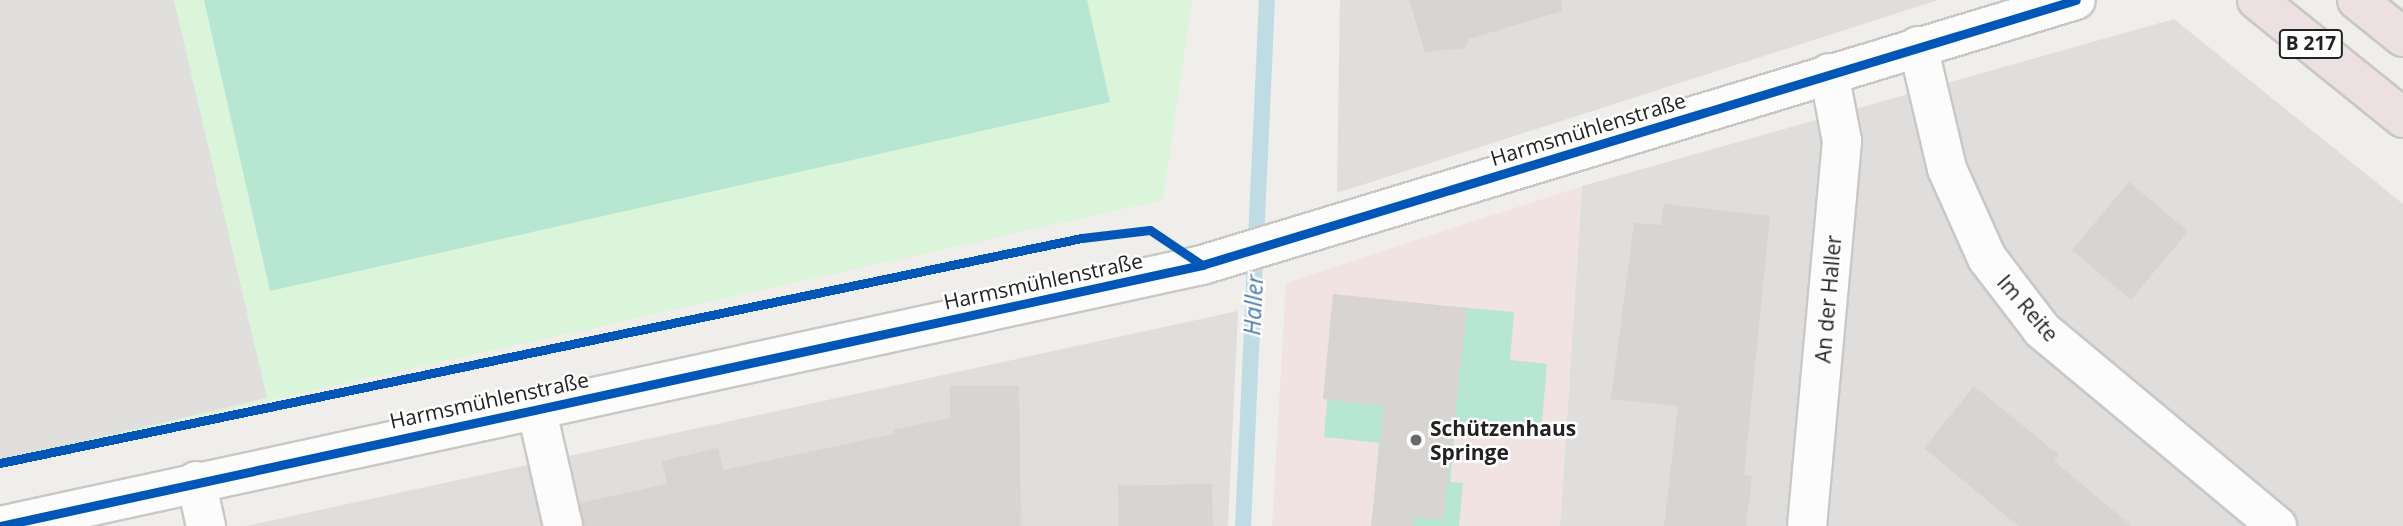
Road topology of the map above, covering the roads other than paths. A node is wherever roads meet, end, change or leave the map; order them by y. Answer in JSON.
{"nodes":[{"id":1,"x":2076,"y":0,"type":"edge"},
{"id":2,"x":2256,"y":0,"type":"edge"},
{"id":3,"x":2357,"y":0,"type":"edge"},
{"id":4,"x":2403,"y":37,"type":"edge"},
{"id":5,"x":1918,"y":46,"type":"junction"},
{"id":6,"x":1829,"y":73,"type":"junction"},
{"id":7,"x":2403,"y":118,"type":"edge"},
{"id":8,"x":536,"y":407,"type":"junction"},
{"id":9,"x":196,"y":481,"type":"junction"},
{"id":10,"x":0,"y":526,"type":"edge"},
{"id":11,"x":206,"y":526,"type":"edge"},
{"id":12,"x":564,"y":526,"type":"edge"},
{"id":13,"x":1807,"y":526,"type":"edge"},
{"id":14,"x":2277,"y":526,"type":"edge"}],
"edges":[{"from":1,"to":5,"type":"street","name":"Harmsmühlenstraße"},
{"from":2,"to":7,"type":"highway","number":"B 217"},
{"from":3,"to":4,"type":"highway","number":"B 217"},
{"from":5,"to":6,"type":"street","name":"Harmsmühlenstraße"},
{"from":5,"to":14,"type":"street","name":"Im Reite"},
{"from":6,"to":8,"type":"street","name":"Harmsmühlenstraße"},
{"from":6,"to":13,"type":"street","name":"An der Haller"},
{"from":8,"to":9,"type":"street","name":"Harmsmühlenstraße"},
{"from":8,"to":12,"type":"street","name":"Harmsmühlenstraße"},
{"from":9,"to":10,"type":"street","name":"Harmsmühlenstraße"},
{"from":9,"to":11,"type":"street"}]}
